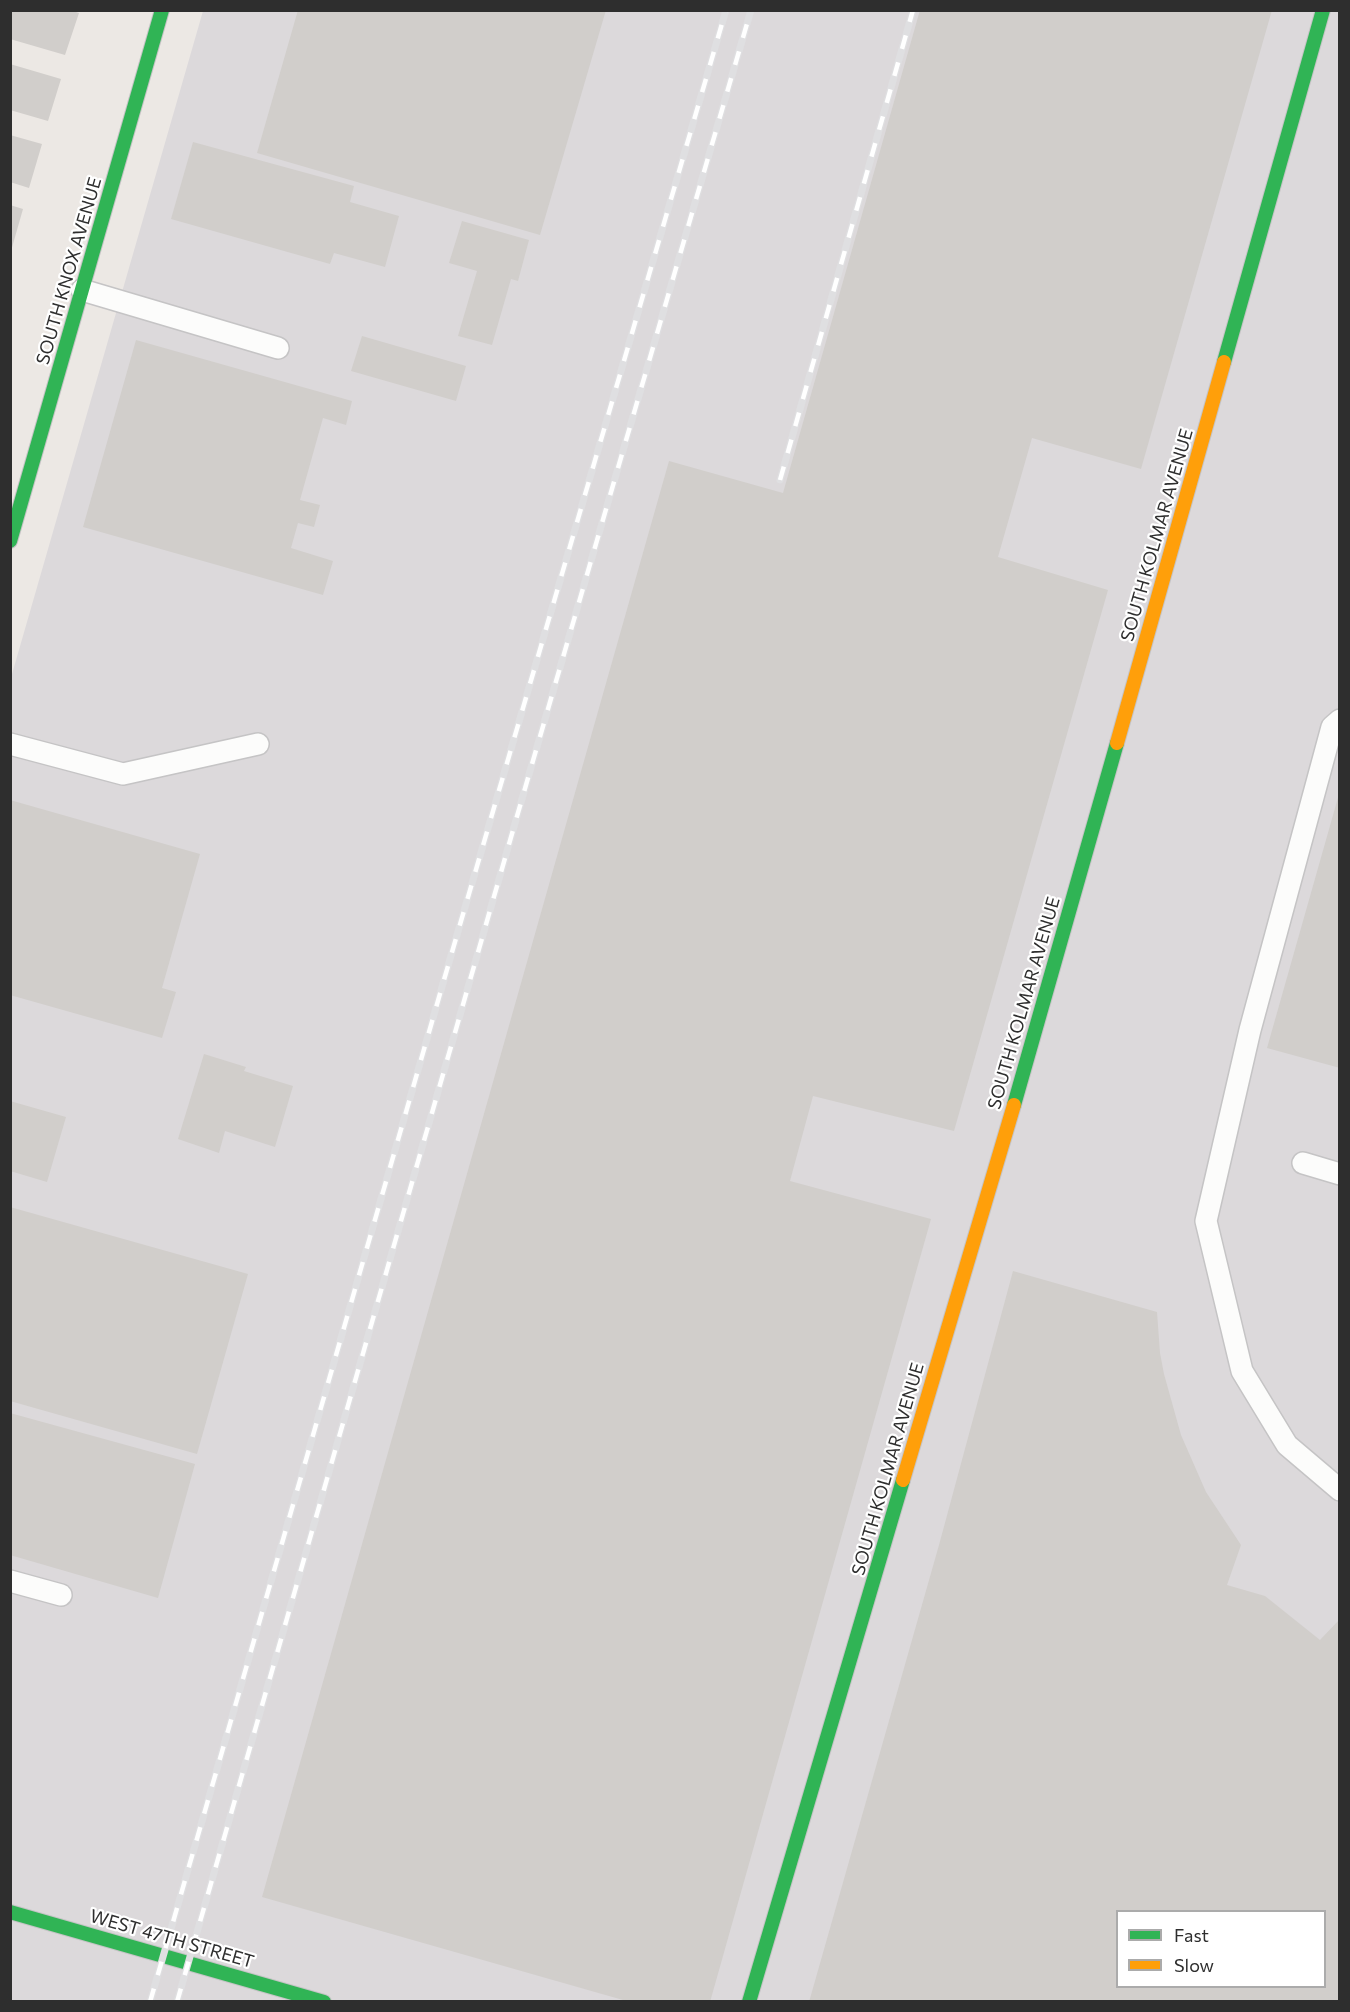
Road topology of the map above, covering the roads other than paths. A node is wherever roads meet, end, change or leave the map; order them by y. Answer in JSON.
{"nodes":[{"id":1,"x":162,"y":10,"type":"edge"},
{"id":2,"x":1323,"y":10,"type":"edge"},
{"id":3,"x":82,"y":290,"type":"junction"},
{"id":4,"x":278,"y":348,"type":"dead end"},
{"id":5,"x":10,"y":541,"type":"edge"},
{"id":6,"x":1340,"y":720,"type":"edge"},
{"id":7,"x":10,"y":744,"type":"edge"},
{"id":8,"x":258,"y":744,"type":"dead end"},
{"id":9,"x":1303,"y":1162,"type":"dead end"},
{"id":10,"x":1340,"y":1174,"type":"edge"},
{"id":11,"x":1340,"y":1490,"type":"edge"},
{"id":12,"x":10,"y":1581,"type":"edge"},
{"id":13,"x":61,"y":1596,"type":"dead end"},
{"id":14,"x":10,"y":1912,"type":"edge"},
{"id":15,"x":324,"y":2001,"type":"edge"},
{"id":16,"x":749,"y":2001,"type":"edge"}],
"edges":[{"from":1,"to":3,"type":"street","name":"SOUTH KNOX AVENUE"},
{"from":2,"to":16,"type":"street","name":"SOUTH KOLMAR AVENUE"},
{"from":3,"to":4,"type":"lane"},
{"from":3,"to":5,"type":"street","name":"SOUTH KNOX AVENUE"},
{"from":6,"to":11,"type":"lane"},
{"from":7,"to":8,"type":"lane"},
{"from":9,"to":10,"type":"lane"},
{"from":12,"to":13,"type":"lane"},
{"from":14,"to":15,"type":"street","name":"WEST 47TH STREET"}]}
